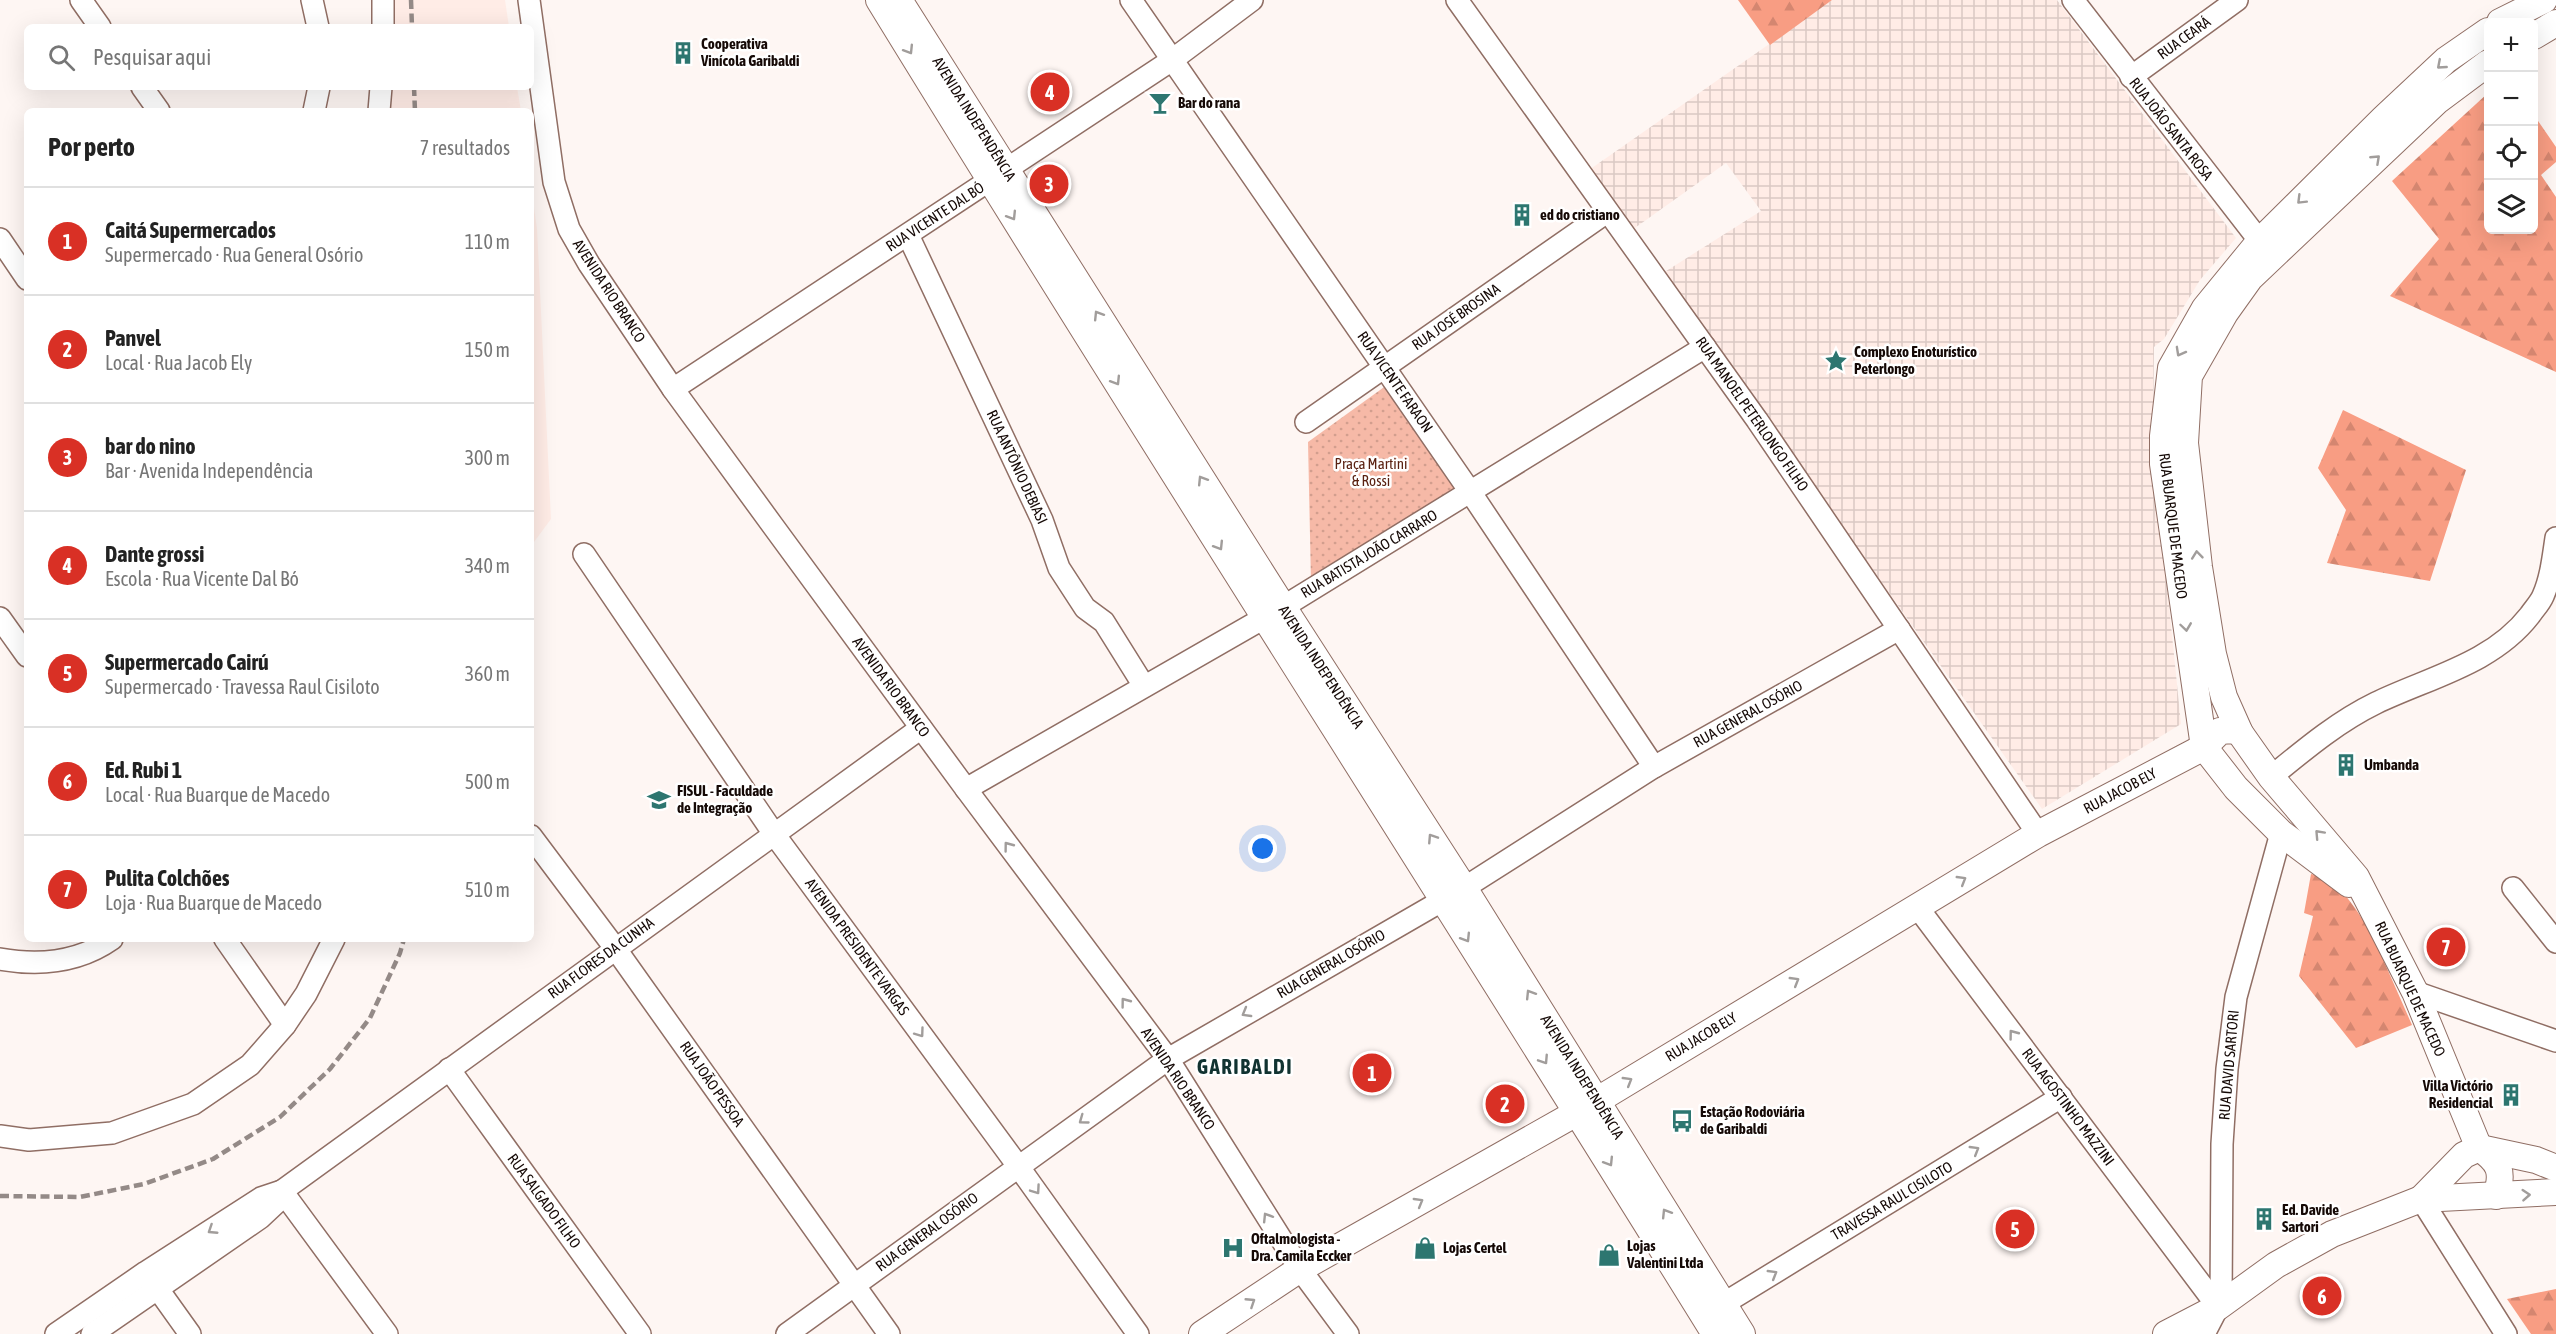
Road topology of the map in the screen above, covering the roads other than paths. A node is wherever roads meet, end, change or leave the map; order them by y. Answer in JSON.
{"nodes":[{"id":1,"x":81,"y":0,"type":"edge"},
{"id":2,"x":312,"y":0,"type":"edge"},
{"id":3,"x":383,"y":0,"type":"edge"},
{"id":4,"x":528,"y":0,"type":"edge"},
{"id":5,"x":879,"y":0,"type":"edge"},
{"id":6,"x":899,"y":0,"type":"edge"},
{"id":7,"x":1131,"y":0,"type":"edge"},
{"id":8,"x":1252,"y":0,"type":"edge"},
{"id":9,"x":1457,"y":0,"type":"edge"},
{"id":10,"x":2073,"y":0,"type":"edge"},
{"id":11,"x":2237,"y":0,"type":"edge"},
{"id":12,"x":2544,"y":0,"type":"edge"},
{"id":13,"x":2508,"y":18,"type":"edge"},
{"id":14,"x":2556,"y":23,"type":"edge"},
{"id":15,"x":98,"y":24,"type":"edge"},
{"id":16,"x":317,"y":24,"type":"edge"},
{"id":17,"x":383,"y":24,"type":"edge"},
{"id":18,"x":531,"y":24,"type":"edge"},
{"id":19,"x":2484,"y":34,"type":"edge"},
{"id":20,"x":2538,"y":34,"type":"edge"},
{"id":21,"x":534,"y":42,"type":"edge"},
{"id":22,"x":1172,"y":60,"type":"junction"},
{"id":23,"x":2484,"y":66,"type":"edge"},
{"id":24,"x":2131,"y":77,"type":"junction"},
{"id":25,"x":144,"y":90,"type":"edge"},
{"id":26,"x":318,"y":90,"type":"edge"},
{"id":27,"x":381,"y":90,"type":"edge"},
{"id":28,"x":157,"y":108,"type":"edge"},
{"id":29,"x":315,"y":108,"type":"edge"},
{"id":30,"x":379,"y":108,"type":"edge"},
{"id":31,"x":998,"y":176,"type":"junction"},
{"id":32,"x":1607,"y":212,"type":"junction"},
{"id":33,"x":908,"y":235,"type":"junction"},
{"id":34,"x":0,"y":239,"type":"edge"},
{"id":35,"x":2266,"y":249,"type":"junction"},
{"id":36,"x":24,"y":275,"type":"edge"},
{"id":37,"x":1705,"y":347,"type":"junction"},
{"id":38,"x":1384,"y":366,"type":"junction"},
{"id":39,"x":673,"y":389,"type":"junction"},
{"id":40,"x":1306,"y":422,"type":"dead end"},
{"id":41,"x":1471,"y":493,"type":"junction"},
{"id":42,"x":2556,"y":538,"type":"edge"},
{"id":43,"x":584,"y":554,"type":"dead end"},
{"id":44,"x":1273,"y":612,"type":"junction"},
{"id":45,"x":0,"y":618,"type":"edge"},
{"id":46,"x":1899,"y":629,"type":"junction"},
{"id":47,"x":24,"y":652,"type":"edge"},
{"id":48,"x":1144,"y":686,"type":"junction"},
{"id":49,"x":921,"y":728,"type":"junction"},
{"id":50,"x":2240,"y":733,"type":"junction"},
{"id":51,"x":2204,"y":747,"type":"junction"},
{"id":52,"x":1654,"y":767,"type":"junction"},
{"id":53,"x":2271,"y":777,"type":"junction"},
{"id":54,"x":2236,"y":788,"type":"junction"},
{"id":55,"x":966,"y":789,"type":"junction"},
{"id":56,"x":2281,"y":833,"type":"junction"},
{"id":57,"x":774,"y":834,"type":"junction"},
{"id":58,"x":2038,"y":834,"type":"junction"},
{"id":59,"x":534,"y":840,"type":"edge"},
{"id":60,"x":1464,"y":888,"type":"junction"},
{"id":61,"x":2513,"y":888,"type":"dead end"},
{"id":62,"x":2366,"y":897,"type":"junction"},
{"id":63,"x":1442,"y":900,"type":"junction"},
{"id":64,"x":1918,"y":908,"type":"junction"},
{"id":65,"x":106,"y":942,"type":"edge"},
{"id":66,"x":227,"y":942,"type":"edge"},
{"id":67,"x":332,"y":942,"type":"edge"},
{"id":68,"x":2556,"y":942,"type":"edge"},
{"id":69,"x":615,"y":948,"type":"junction"},
{"id":70,"x":0,"y":959,"type":"edge"},
{"id":71,"x":2415,"y":992,"type":"junction"},
{"id":72,"x":285,"y":1025,"type":"junction"},
{"id":73,"x":2556,"y":1041,"type":"edge"},
{"id":74,"x":1168,"y":1059,"type":"junction"},
{"id":75,"x":448,"y":1069,"type":"junction"},
{"id":76,"x":2061,"y":1097,"type":"junction"},
{"id":77,"x":1587,"y":1106,"type":"junction"},
{"id":78,"x":0,"y":1136,"type":"edge"},
{"id":79,"x":2479,"y":1148,"type":"junction"},
{"id":80,"x":1018,"y":1166,"type":"junction"},
{"id":81,"x":2556,"y":1168,"type":"edge"},
{"id":82,"x":282,"y":1191,"type":"junction"},
{"id":83,"x":2556,"y":1192,"type":"edge"},
{"id":84,"x":2488,"y":1197,"type":"junction"},
{"id":85,"x":2421,"y":1198,"type":"junction"},
{"id":86,"x":1300,"y":1269,"type":"junction"},
{"id":87,"x":152,"y":1281,"type":"junction"},
{"id":88,"x":854,"y":1284,"type":"junction"},
{"id":89,"x":1723,"y":1304,"type":"junction"},
{"id":90,"x":2219,"y":1305,"type":"junction"},
{"id":91,"x":57,"y":1334,"type":"edge"},
{"id":92,"x":92,"y":1334,"type":"edge"},
{"id":93,"x":190,"y":1334,"type":"edge"},
{"id":94,"x":387,"y":1334,"type":"edge"},
{"id":95,"x":640,"y":1334,"type":"edge"},
{"id":96,"x":787,"y":1334,"type":"edge"},
{"id":97,"x":890,"y":1334,"type":"edge"},
{"id":98,"x":1138,"y":1334,"type":"edge"},
{"id":99,"x":1202,"y":1334,"type":"edge"},
{"id":100,"x":1348,"y":1334,"type":"edge"},
{"id":101,"x":1715,"y":1334,"type":"edge"},
{"id":102,"x":1742,"y":1334,"type":"edge"},
{"id":103,"x":2166,"y":1334,"type":"edge"},
{"id":104,"x":2204,"y":1334,"type":"edge"},
{"id":105,"x":2506,"y":1334,"type":"edge"}],
"edges":[{"from":1,"to":15,"type":"street"},
{"from":2,"to":16,"type":"street"},
{"from":3,"to":17,"type":"street"},
{"from":4,"to":18,"type":"street","name":"AVENIDA RIO BRANCO"},
{"from":5,"to":31,"type":"main road","name":"AVENIDA INDEPENDÊNCIA","one_way":true},
{"from":6,"to":31,"type":"main road","name":"AVENIDA INDEPENDÊNCIA"},
{"from":7,"to":22,"type":"street","name":"RUA VICENTE FARAON"},
{"from":8,"to":22,"type":"street","name":"RUA VICENTE DAL BÓ"},
{"from":9,"to":32,"type":"street","name":"RUA MANOEL PETERLONGO FILHO"},
{"from":10,"to":24,"type":"street","name":"RUA JOÃO SANTA ROSA"},
{"from":11,"to":24,"type":"street","name":"RUA CEARÁ"},
{"from":12,"to":13,"type":"main road"},
{"from":14,"to":20,"type":"main road"},
{"from":19,"to":35,"type":"main road","name":"RUA BUARQUE DE MACEDO","one_way":true},
{"from":21,"to":39,"type":"street","name":"AVENIDA RIO BRANCO"},
{"from":22,"to":31,"type":"street","name":"RUA VICENTE DAL BÓ"},
{"from":22,"to":38,"type":"street","name":"RUA VICENTE FARAON"},
{"from":35,"to":23,"type":"main road","name":"RUA BUARQUE DE MACEDO","one_way":true},
{"from":24,"to":35,"type":"street","name":"RUA JOÃO SANTA ROSA"},
{"from":25,"to":28,"type":"street"},
{"from":26,"to":29,"type":"street"},
{"from":27,"to":30,"type":"street"},
{"from":31,"to":33,"type":"street","name":"RUA VICENTE DAL BÓ"},
{"from":31,"to":44,"type":"main road","name":"AVENIDA INDEPENDÊNCIA"},
{"from":32,"to":37,"type":"street","name":"RUA MANOEL PETERLONGO FILHO"},
{"from":32,"to":38,"type":"street","name":"RUA JOSÉ BROSINA"},
{"from":33,"to":39,"type":"street","name":"RUA VICENTE DAL BÓ"},
{"from":33,"to":48,"type":"street","name":"RUA ANTÔNIO DEBIASI"},
{"from":34,"to":36,"type":"street"},
{"from":50,"to":35,"type":"main road","name":"RUA BUARQUE DE MACEDO","one_way":true},
{"from":35,"to":51,"type":"main road","name":"RUA BUARQUE DE MACEDO","one_way":true},
{"from":37,"to":41,"type":"street","name":"RUA BATISTA JOÃO CARRARO"},
{"from":37,"to":46,"type":"street","name":"RUA MANOEL PETERLONGO FILHO"},
{"from":38,"to":40,"type":"street","name":"RUA JOSÉ BROSINA"},
{"from":38,"to":41,"type":"street","name":"RUA VICENTE FARAON"},
{"from":39,"to":49,"type":"street","name":"AVENIDA RIO BRANCO"},
{"from":41,"to":44,"type":"street","name":"RUA BATISTA JOÃO CARRARO"},
{"from":41,"to":52,"type":"street","name":"RUA VICENTE FARAON"},
{"from":42,"to":53,"type":"street"},
{"from":43,"to":57,"type":"street","name":"AVENIDA PRESIDENTE VARGAS"},
{"from":44,"to":48,"type":"street","name":"RUA BATISTA JOÃO CARRARO"},
{"from":60,"to":44,"type":"main road","name":"AVENIDA INDEPENDÊNCIA","one_way":true},
{"from":44,"to":63,"type":"main road","name":"AVENIDA INDEPENDÊNCIA"},
{"from":45,"to":47,"type":"street"},
{"from":46,"to":52,"type":"street","name":"RUA GENERAL OSÓRIO"},
{"from":46,"to":58,"type":"street","name":"RUA MANOEL PETERLONGO FILHO"},
{"from":48,"to":55,"type":"street","name":"RUA BATISTA JOÃO CARRARO"},
{"from":49,"to":55,"type":"street","name":"AVENIDA RIO BRANCO"},
{"from":49,"to":57,"type":"street","name":"RUA FLORES DA CUNHA"},
{"from":50,"to":51,"type":"main road","name":"RUA JACOB ELY"},
{"from":50,"to":53,"type":"main road","name":"RUA BUARQUE DE MACEDO"},
{"from":51,"to":54,"type":"main road","name":"RUA BUARQUE DE MACEDO"},
{"from":51,"to":58,"type":"main road","name":"RUA JACOB ELY"},
{"from":52,"to":60,"type":"street","name":"RUA GENERAL OSÓRIO"},
{"from":53,"to":54,"type":"main road"},
{"from":62,"to":53,"type":"main road","name":"RUA BUARQUE DE MACEDO","one_way":true},
{"from":54,"to":56,"type":"main road","name":"RUA BUARQUE DE MACEDO"},
{"from":74,"to":55,"type":"street","name":"AVENIDA RIO BRANCO","one_way":true},
{"from":56,"to":62,"type":"main road","name":"RUA BUARQUE DE MACEDO"},
{"from":56,"to":90,"type":"street","name":"RUA DAVID SARTORI"},
{"from":57,"to":69,"type":"street","name":"RUA FLORES DA CUNHA"},
{"from":57,"to":80,"type":"street","name":"AVENIDA PRESIDENTE VARGAS","one_way":true},
{"from":64,"to":58,"type":"main road","name":"RUA JACOB ELY","one_way":true},
{"from":59,"to":69,"type":"street","name":"RUA JOÃO PESSOA"},
{"from":60,"to":63,"type":"street","name":"RUA GENERAL OSÓRIO"},
{"from":77,"to":60,"type":"main road","name":"AVENIDA INDEPENDÊNCIA","one_way":true},
{"from":61,"to":68,"type":"street"},
{"from":62,"to":71,"type":"main road","name":"RUA BUARQUE DE MACEDO"},
{"from":63,"to":74,"type":"street","name":"RUA GENERAL OSÓRIO","one_way":true},
{"from":63,"to":77,"type":"main road","name":"AVENIDA INDEPENDÊNCIA","one_way":true},
{"from":76,"to":64,"type":"street","name":"RUA AGOSTINHO MAZZINI","one_way":true},
{"from":77,"to":64,"type":"main road","name":"RUA JACOB ELY","one_way":true},
{"from":65,"to":70,"type":"street"},
{"from":66,"to":72,"type":"street"},
{"from":67,"to":72,"type":"street"},
{"from":69,"to":75,"type":"street","name":"RUA FLORES DA CUNHA"},
{"from":69,"to":88,"type":"street","name":"RUA JOÃO PESSOA"},
{"from":71,"to":73,"type":"street"},
{"from":71,"to":79,"type":"main road","name":"RUA BUARQUE DE MACEDO"},
{"from":72,"to":78,"type":"street"},
{"from":74,"to":80,"type":"street","name":"RUA GENERAL OSÓRIO","one_way":true},
{"from":86,"to":74,"type":"street","name":"AVENIDA RIO BRANCO","one_way":true},
{"from":75,"to":82,"type":"street","name":"RUA FLORES DA CUNHA"},
{"from":75,"to":95,"type":"street","name":"RUA SALGADO FILHO"},
{"from":89,"to":76,"type":"street","name":"TRAVESSA RAUL CISILOTO","one_way":true},
{"from":76,"to":90,"type":"street","name":"RUA AGOSTINHO MAZZINI"},
{"from":86,"to":77,"type":"main road","name":"RUA JACOB ELY","one_way":true},
{"from":89,"to":77,"type":"main road","name":"AVENIDA INDEPENDÊNCIA","one_way":true},
{"from":77,"to":101,"type":"main road","name":"AVENIDA INDEPENDÊNCIA","one_way":true},
{"from":79,"to":81,"type":"main road"},
{"from":79,"to":84,"type":"main road"},
{"from":79,"to":85,"type":"main road"},
{"from":80,"to":88,"type":"street","name":"RUA GENERAL OSÓRIO"},
{"from":80,"to":98,"type":"street","name":"AVENIDA PRESIDENTE VARGAS","one_way":true},
{"from":82,"to":87,"type":"street","name":"RUA FLORES DA CUNHA"},
{"from":82,"to":94,"type":"street"},
{"from":84,"to":83,"type":"main road","one_way":true},
{"from":84,"to":85,"type":"main road"},
{"from":85,"to":90,"type":"main road"},
{"from":85,"to":105,"type":"street"},
{"from":99,"to":86,"type":"main road","name":"RUA JACOB ELY","one_way":true},
{"from":86,"to":100,"type":"street","name":"AVENIDA RIO BRANCO"},
{"from":87,"to":91,"type":"street"},
{"from":87,"to":92,"type":"street"},
{"from":87,"to":93,"type":"street"},
{"from":88,"to":96,"type":"street","name":"RUA GENERAL OSÓRIO"},
{"from":88,"to":97,"type":"street","name":"RUA JOÃO PESSOA"},
{"from":89,"to":102,"type":"main road","name":"AVENIDA INDEPENDÊNCIA"},
{"from":90,"to":103,"type":"main road"},
{"from":90,"to":104,"type":"street"}]}
